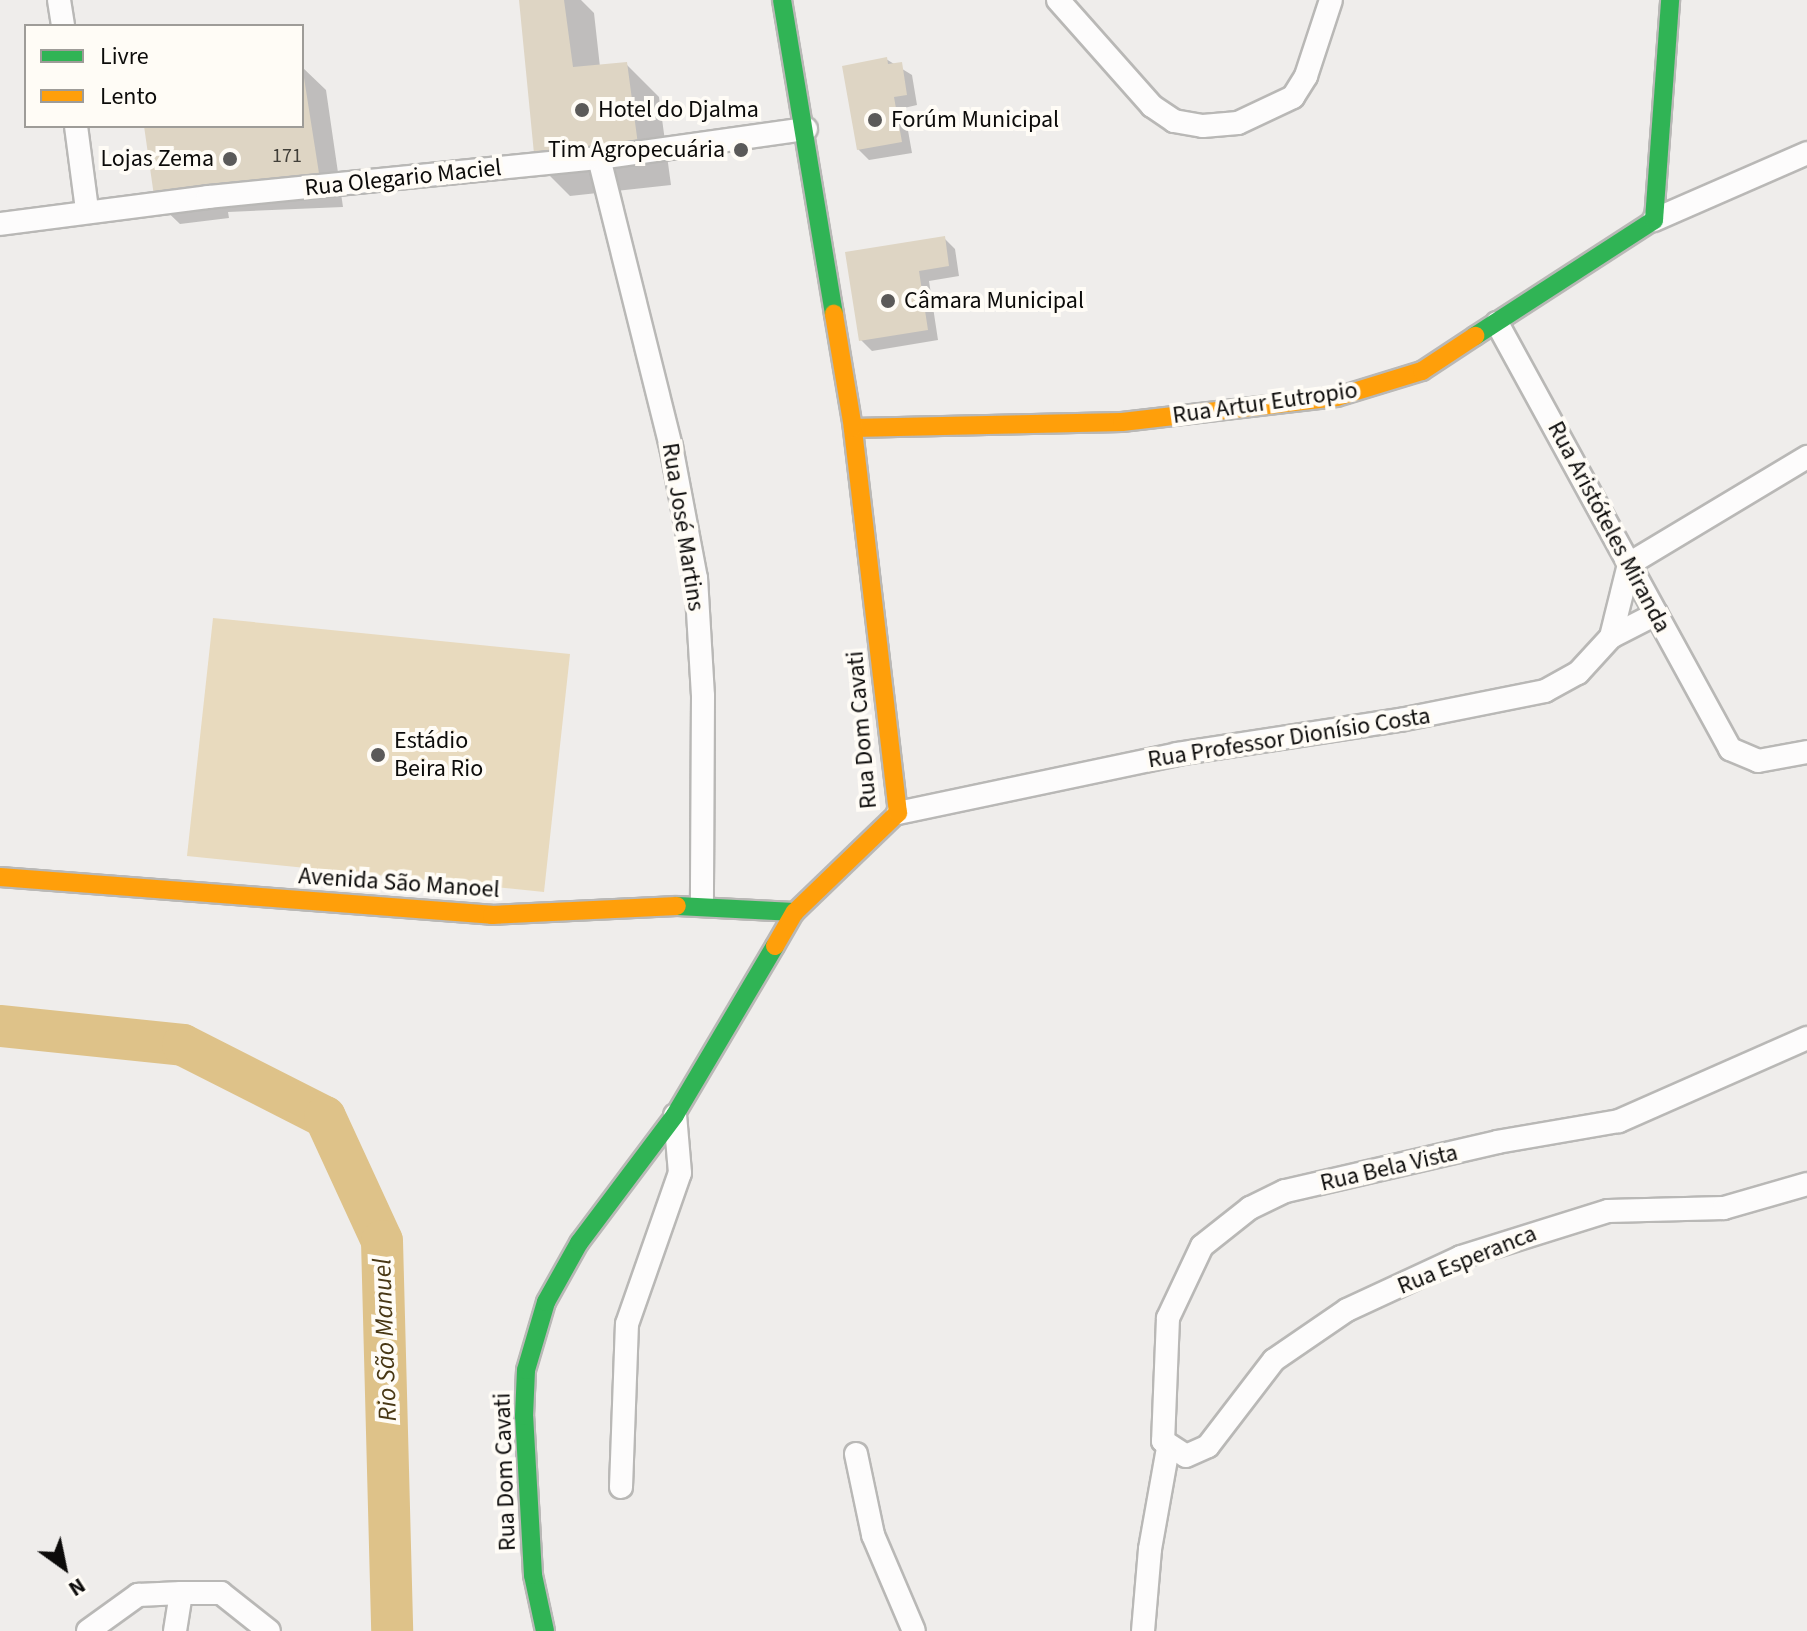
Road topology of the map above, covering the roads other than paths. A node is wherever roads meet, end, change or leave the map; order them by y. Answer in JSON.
{"nodes":[{"id":1,"x":59,"y":0,"type":"edge"},
{"id":2,"x":782,"y":0,"type":"edge"},
{"id":3,"x":1058,"y":0,"type":"edge"},
{"id":4,"x":1331,"y":0,"type":"edge"},
{"id":5,"x":1670,"y":0,"type":"edge"},
{"id":6,"x":63,"y":24,"type":"edge"},
{"id":7,"x":76,"y":128,"type":"edge"},
{"id":8,"x":806,"y":129,"type":"junction"},
{"id":9,"x":1807,"y":153,"type":"edge"},
{"id":10,"x":599,"y":158,"type":"junction"},
{"id":11,"x":87,"y":210,"type":"junction"},
{"id":12,"x":1654,"y":220,"type":"junction"},
{"id":13,"x":0,"y":224,"type":"edge"},
{"id":14,"x":1497,"y":323,"type":"junction"},
{"id":15,"x":853,"y":428,"type":"junction"},
{"id":16,"x":1807,"y":457,"type":"edge"},
{"id":17,"x":1629,"y":564,"type":"junction"},
{"id":18,"x":1656,"y":614,"type":"junction"},
{"id":19,"x":1611,"y":637,"type":"junction"},
{"id":20,"x":1807,"y":752,"type":"edge"},
{"id":21,"x":898,"y":813,"type":"junction"},
{"id":22,"x":0,"y":877,"type":"edge"},
{"id":23,"x":702,"y":905,"type":"junction"},
{"id":24,"x":795,"y":912,"type":"junction"},
{"id":25,"x":1807,"y":1038,"type":"edge"},
{"id":26,"x":675,"y":1115,"type":"junction"},
{"id":27,"x":1807,"y":1184,"type":"edge"},
{"id":28,"x":1177,"y":1452,"type":"junction"},
{"id":29,"x":856,"y":1454,"type":"dead end"},
{"id":30,"x":621,"y":1487,"type":"dead end"},
{"id":31,"x":181,"y":1593,"type":"junction"},
{"id":32,"x":88,"y":1631,"type":"edge"},
{"id":33,"x":175,"y":1631,"type":"edge"},
{"id":34,"x":269,"y":1631,"type":"edge"},
{"id":35,"x":545,"y":1631,"type":"edge"},
{"id":36,"x":914,"y":1631,"type":"edge"},
{"id":37,"x":1143,"y":1631,"type":"edge"}],
"edges":[{"from":1,"to":6,"type":"street"},
{"from":2,"to":8,"type":"main road","name":"Rua Dom Cavati"},
{"from":3,"to":4,"type":"street"},
{"from":5,"to":12,"type":"main road"},
{"from":7,"to":11,"type":"street"},
{"from":8,"to":10,"type":"street","name":"Rua Olegario Maciel"},
{"from":8,"to":15,"type":"main road","name":"Rua Dom Cavati"},
{"from":9,"to":12,"type":"street","name":"Rua Artur Eutropio"},
{"from":10,"to":11,"type":"street","name":"Rua Olegario Maciel"},
{"from":10,"to":23,"type":"street","name":"Rua José Martins"},
{"from":11,"to":13,"type":"street","name":"Rua Olegario Maciel"},
{"from":12,"to":14,"type":"main road","name":"Rua Artur Eutropio"},
{"from":14,"to":15,"type":"main road","name":"Rua Artur Eutropio"},
{"from":14,"to":17,"type":"street","name":"Rua Aristóteles Miranda"},
{"from":15,"to":21,"type":"main road","name":"Rua Dom Cavati"},
{"from":16,"to":17,"type":"street"},
{"from":17,"to":18,"type":"street","name":"Rua Aristóteles Miranda"},
{"from":17,"to":19,"type":"street"},
{"from":18,"to":19,"type":"street","name":"Rua Professor Dionísio Costa"},
{"from":18,"to":20,"type":"street","name":"Rua Aristóteles Miranda"},
{"from":19,"to":21,"type":"street","name":"Rua Professor Dionísio Costa"},
{"from":21,"to":24,"type":"main road","name":"Rua Dom Cavati"},
{"from":22,"to":23,"type":"main road","name":"Avenida São Manoel"},
{"from":23,"to":24,"type":"main road","name":"Avenida São Manoel"},
{"from":24,"to":26,"type":"main road","name":"Rua Dom Cavati"},
{"from":25,"to":28,"type":"street","name":"Rua Bela Vista"},
{"from":26,"to":30,"type":"street"},
{"from":26,"to":35,"type":"main road","name":"Rua Dom Cavati"},
{"from":27,"to":28,"type":"street","name":"Rua Esperanca"},
{"from":28,"to":37,"type":"street","name":"Rua Bela Vista"},
{"from":29,"to":36,"type":"street"},
{"from":31,"to":32,"type":"street"},
{"from":31,"to":33,"type":"street"},
{"from":31,"to":34,"type":"street"}]}
